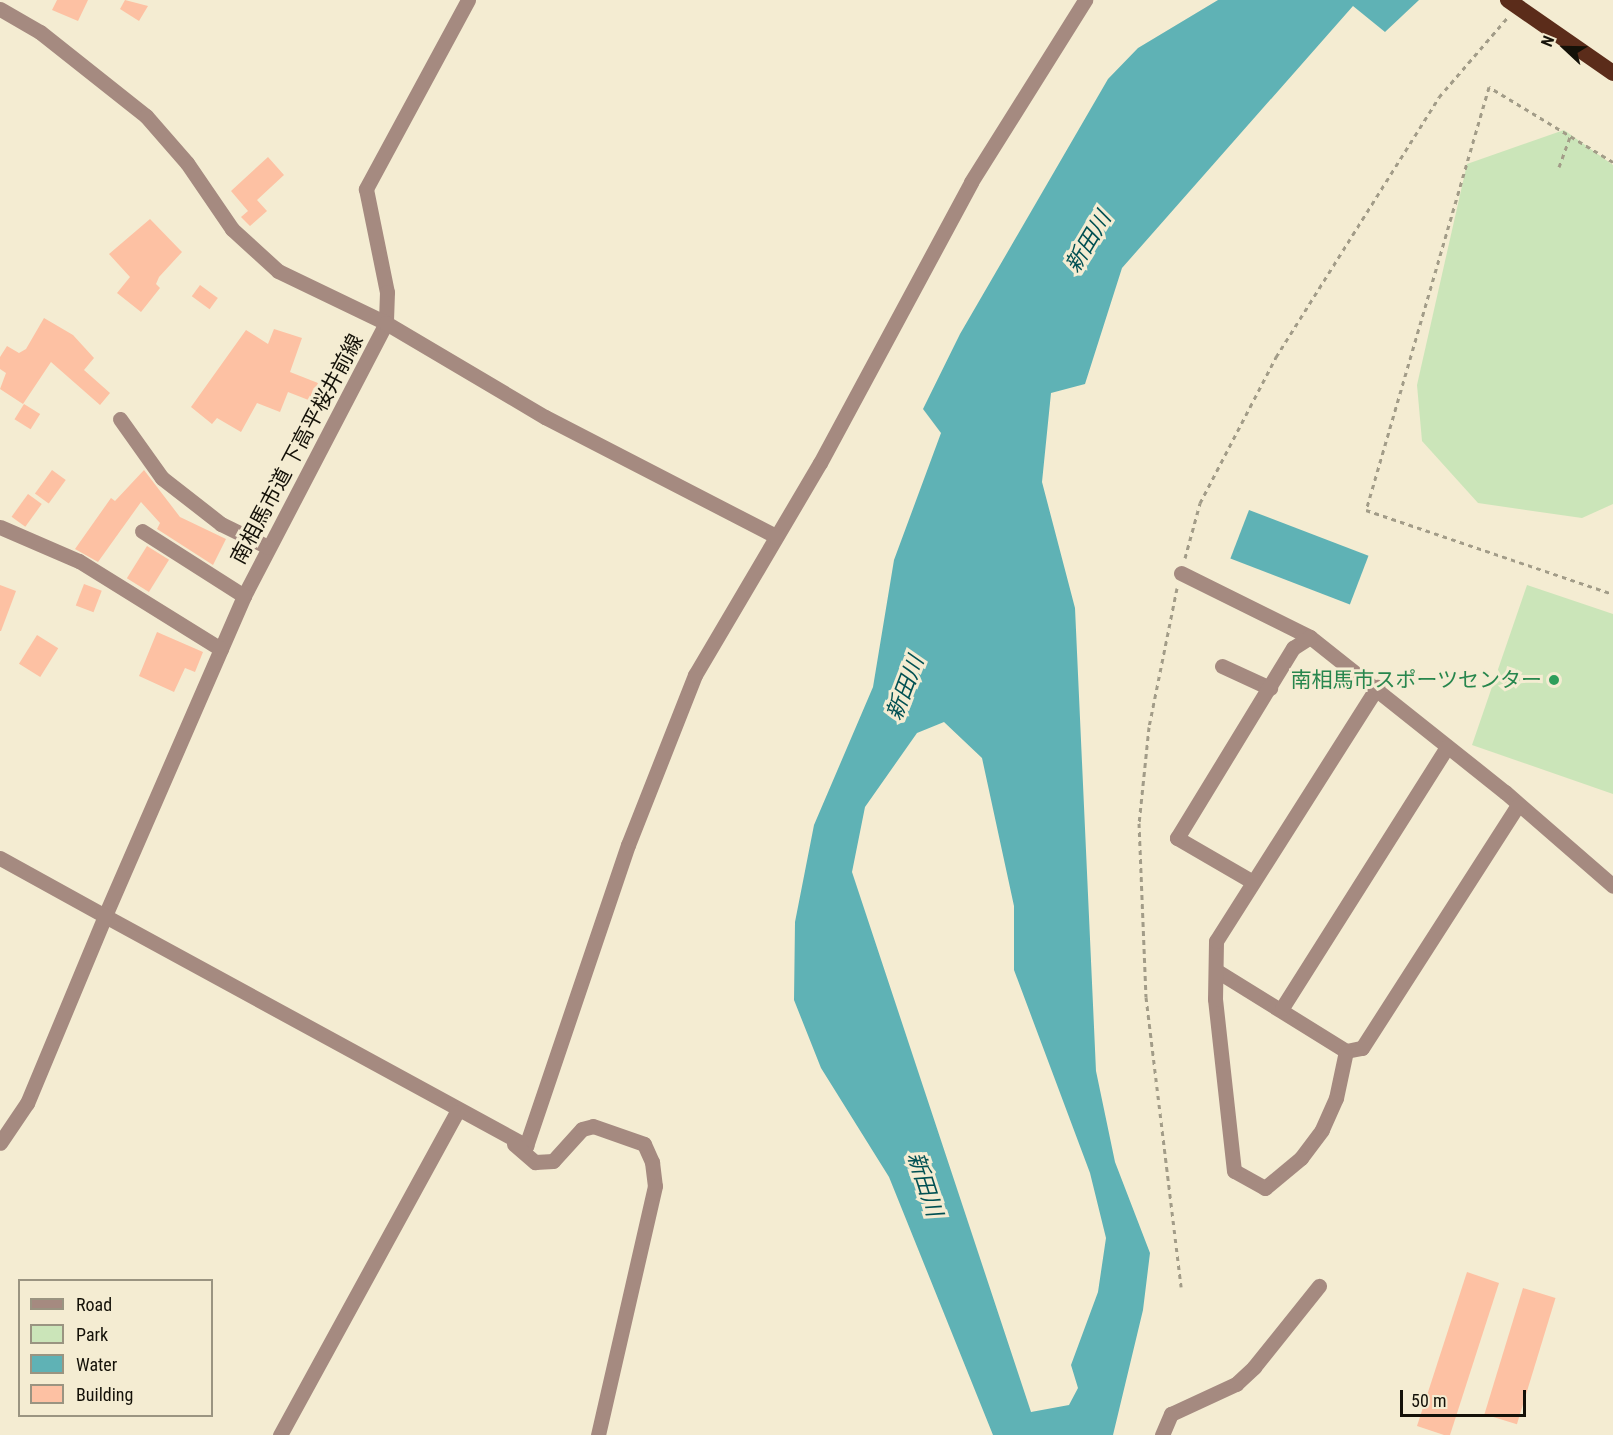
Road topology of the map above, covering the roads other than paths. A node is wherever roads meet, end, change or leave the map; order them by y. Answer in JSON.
{"nodes":[{"id":1,"x":468,"y":0,"type":"edge"},
{"id":2,"x":1085,"y":0,"type":"edge"},
{"id":3,"x":1509,"y":0,"type":"edge"},
{"id":4,"x":0,"y":9,"type":"edge"},
{"id":5,"x":1613,"y":73,"type":"edge"},
{"id":6,"x":386,"y":323,"type":"junction"},
{"id":7,"x":120,"y":419,"type":"dead end"},
{"id":8,"x":0,"y":527,"type":"edge"},
{"id":9,"x":142,"y":531,"type":"dead end"},
{"id":10,"x":776,"y":536,"type":"junction"},
{"id":11,"x":268,"y":547,"type":"junction"},
{"id":12,"x":1180,"y":573,"type":"dead end"},
{"id":13,"x":244,"y":596,"type":"junction"},
{"id":14,"x":1311,"y":637,"type":"junction"},
{"id":15,"x":221,"y":649,"type":"junction"},
{"id":16,"x":1222,"y":666,"type":"dead end"},
{"id":17,"x":1377,"y":687,"type":"junction"},
{"id":18,"x":1270,"y":688,"type":"junction"},
{"id":19,"x":1447,"y":747,"type":"junction"},
{"id":20,"x":1518,"y":805,"type":"junction"},
{"id":21,"x":0,"y":858,"type":"edge"},
{"id":22,"x":1253,"y":882,"type":"junction"},
{"id":23,"x":1613,"y":886,"type":"edge"},
{"id":24,"x":105,"y":916,"type":"junction"},
{"id":25,"x":1217,"y":971,"type":"junction"},
{"id":26,"x":1282,"y":1008,"type":"junction"},
{"id":27,"x":1346,"y":1051,"type":"junction"},
{"id":28,"x":457,"y":1112,"type":"junction"},
{"id":29,"x":0,"y":1143,"type":"edge"},
{"id":30,"x":514,"y":1144,"type":"junction"},
{"id":31,"x":1319,"y":1286,"type":"dead end"},
{"id":32,"x":280,"y":1435,"type":"edge"},
{"id":33,"x":598,"y":1435,"type":"edge"},
{"id":34,"x":1162,"y":1435,"type":"edge"}],
"edges":[{"from":1,"to":6,"type":"street","name":"南相馬市道 下高平桜井前線"},
{"from":2,"to":10,"type":"street"},
{"from":3,"to":5,"type":"highway"},
{"from":4,"to":6,"type":"street"},
{"from":6,"to":10,"type":"street"},
{"from":6,"to":11,"type":"street","name":"南相馬市道 下高平桜井前線"},
{"from":7,"to":11,"type":"street"},
{"from":8,"to":15,"type":"street"},
{"from":9,"to":13,"type":"street"},
{"from":10,"to":30,"type":"street"},
{"from":11,"to":13,"type":"street","name":"南相馬市道 下高平桜井前線"},
{"from":12,"to":14,"type":"street"},
{"from":13,"to":15,"type":"street","name":"南相馬市道 下高平桜井前線"},
{"from":14,"to":17,"type":"street"},
{"from":14,"to":18,"type":"street"},
{"from":15,"to":24,"type":"street","name":"南相馬市道 下高平桜井前線"},
{"from":16,"to":18,"type":"street"},
{"from":17,"to":19,"type":"street"},
{"from":17,"to":22,"type":"street"},
{"from":18,"to":22,"type":"street"},
{"from":19,"to":20,"type":"street"},
{"from":19,"to":26,"type":"street"},
{"from":20,"to":23,"type":"street"},
{"from":20,"to":27,"type":"street"},
{"from":21,"to":24,"type":"street"},
{"from":22,"to":25,"type":"street"},
{"from":24,"to":28,"type":"street"},
{"from":24,"to":29,"type":"street","name":"南相馬市道 下高平桜井前線"},
{"from":25,"to":26,"type":"street"},
{"from":25,"to":27,"type":"street"},
{"from":26,"to":27,"type":"street"},
{"from":28,"to":30,"type":"street"},
{"from":28,"to":32,"type":"street"},
{"from":30,"to":33,"type":"street"},
{"from":31,"to":34,"type":"street"}]}
